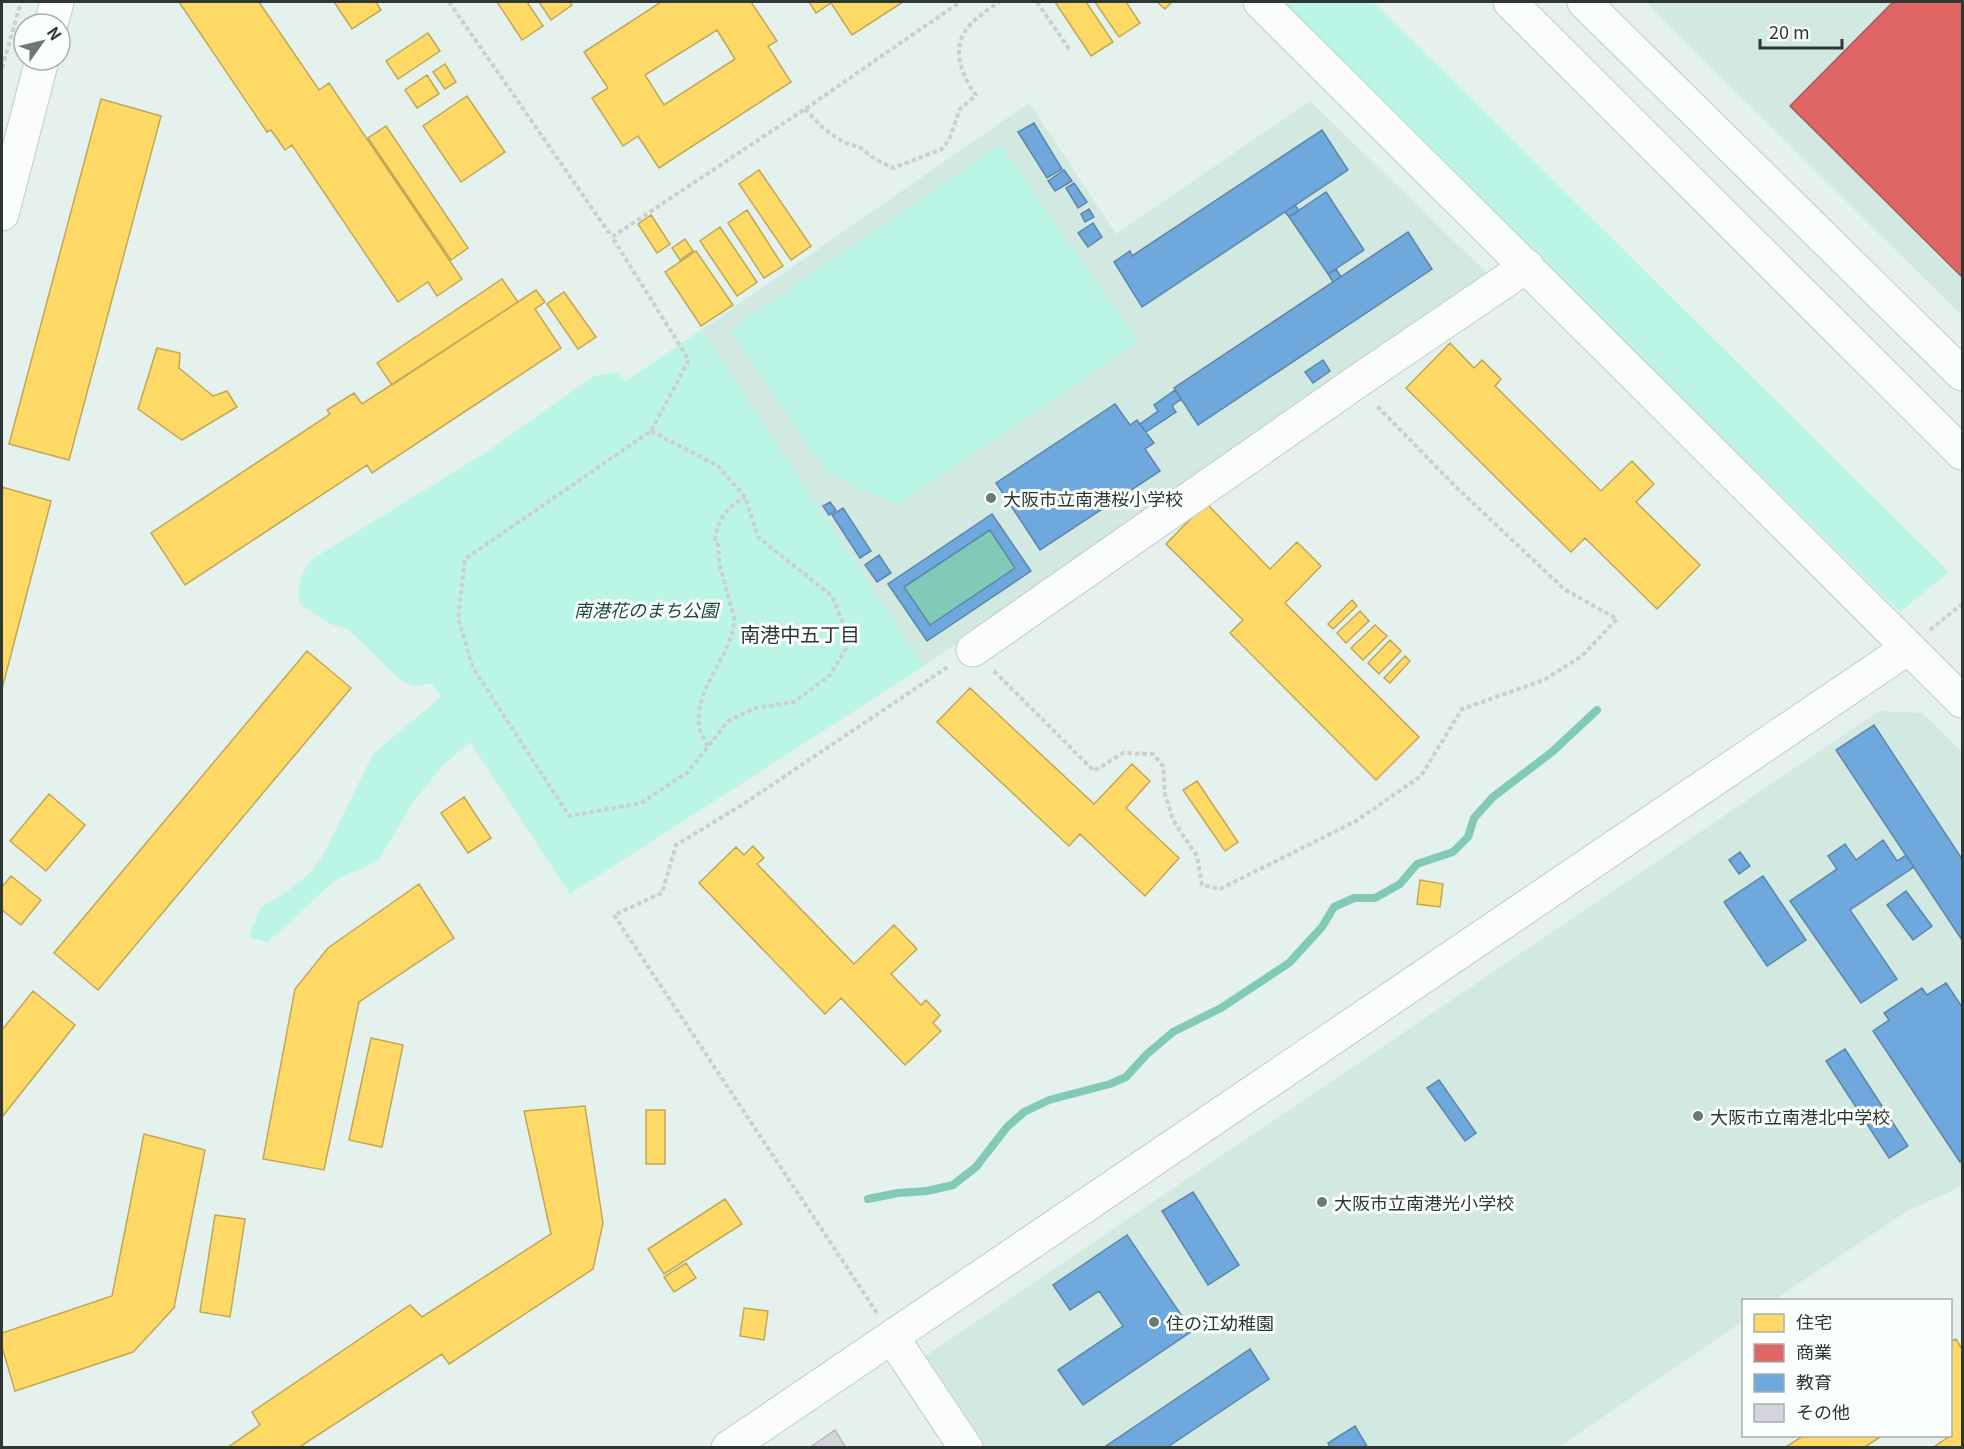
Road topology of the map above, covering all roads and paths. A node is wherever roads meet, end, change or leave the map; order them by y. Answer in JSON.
{"nodes":[{"id":1,"x":21,"y":2,"type":"edge"},
{"id":2,"x":449,"y":2,"type":"edge"},
{"id":3,"x":960,"y":2,"type":"edge"},
{"id":4,"x":999,"y":2,"type":"edge"},
{"id":5,"x":1037,"y":2,"type":"edge"},
{"id":6,"x":1260,"y":2,"type":"edge"},
{"id":7,"x":1510,"y":2,"type":"edge"},
{"id":8,"x":1584,"y":2,"type":"edge"},
{"id":9,"x":1069,"y":49,"type":"dead end"},
{"id":10,"x":2,"y":68,"type":"edge"},
{"id":11,"x":39,"y":72,"type":"edge"},
{"id":12,"x":805,"y":109,"type":"junction"},
{"id":13,"x":2,"y":214,"type":"edge"},
{"id":14,"x":612,"y":237,"type":"junction"},
{"id":15,"x":1527,"y":266,"type":"junction"},
{"id":16,"x":1962,"y":374,"type":"edge"},
{"id":17,"x":1354,"y":383,"type":"junction"},
{"id":18,"x":651,"y":431,"type":"junction"},
{"id":19,"x":1962,"y":453,"type":"edge"},
{"id":20,"x":745,"y":497,"type":"junction"},
{"id":21,"x":1962,"y":604,"type":"edge"},
{"id":22,"x":1908,"y":648,"type":"junction"},
{"id":23,"x":973,"y":650,"type":"junction"},
{"id":24,"x":1962,"y":701,"type":"edge"},
{"id":25,"x":708,"y":746,"type":"junction"},
{"id":26,"x":892,"y":1337,"type":"junction"},
{"id":27,"x":728,"y":1448,"type":"edge"},
{"id":28,"x":966,"y":1448,"type":"edge"}],
"edges":[{"from":1,"to":10,"type":"path"},
{"from":2,"to":14,"type":"path"},
{"from":3,"to":12,"type":"path"},
{"from":4,"to":12,"type":"path"},
{"from":5,"to":9,"type":"path"},
{"from":6,"to":15,"type":"street"},
{"from":7,"to":19,"type":"street"},
{"from":8,"to":16,"type":"street"},
{"from":11,"to":13,"type":"street"},
{"from":12,"to":14,"type":"path"},
{"from":14,"to":18,"type":"path"},
{"from":15,"to":17,"type":"street"},
{"from":15,"to":22,"type":"street"},
{"from":17,"to":23,"type":"street"},
{"from":17,"to":23,"type":"path"},
{"from":18,"to":20,"type":"path"},
{"from":18,"to":25,"type":"path"},
{"from":20,"to":25,"type":"path"},
{"from":20,"to":25,"type":"path"},
{"from":21,"to":22,"type":"path"},
{"from":22,"to":24,"type":"street"},
{"from":22,"to":26,"type":"street"},
{"from":23,"to":26,"type":"path"},
{"from":26,"to":27,"type":"street"},
{"from":26,"to":28,"type":"street"}]}
